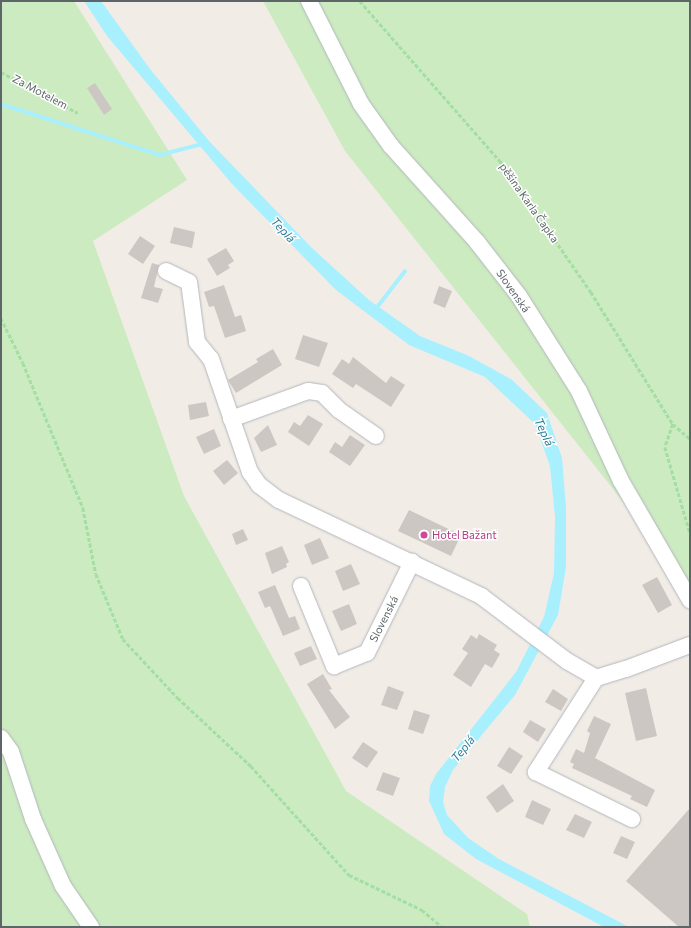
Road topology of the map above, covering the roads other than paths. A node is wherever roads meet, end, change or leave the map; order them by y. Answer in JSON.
{"nodes":[{"id":1,"x":309,"y":1,"type":"edge"},
{"id":2,"x":166,"y":271,"type":"dead end"},
{"id":3,"x":232,"y":419,"type":"junction"},
{"id":4,"x":376,"y":436,"type":"dead end"},
{"id":5,"x":412,"y":562,"type":"junction"},
{"id":6,"x":301,"y":586,"type":"dead end"},
{"id":7,"x":690,"y":600,"type":"edge"},
{"id":8,"x":690,"y":645,"type":"edge"},
{"id":9,"x":596,"y":678,"type":"junction"},
{"id":10,"x":1,"y":738,"type":"edge"},
{"id":11,"x":632,"y":819,"type":"dead end"},
{"id":12,"x":91,"y":927,"type":"edge"}],
"edges":[{"from":1,"to":7,"type":"street","name":"Slovenská"},
{"from":2,"to":3,"type":"street"},
{"from":3,"to":4,"type":"street"},
{"from":3,"to":5,"type":"street"},
{"from":5,"to":6,"type":"street","name":"Slovenská"},
{"from":5,"to":9,"type":"street"},
{"from":8,"to":9,"type":"street"},
{"from":9,"to":11,"type":"street"},
{"from":10,"to":12,"type":"street"}]}
